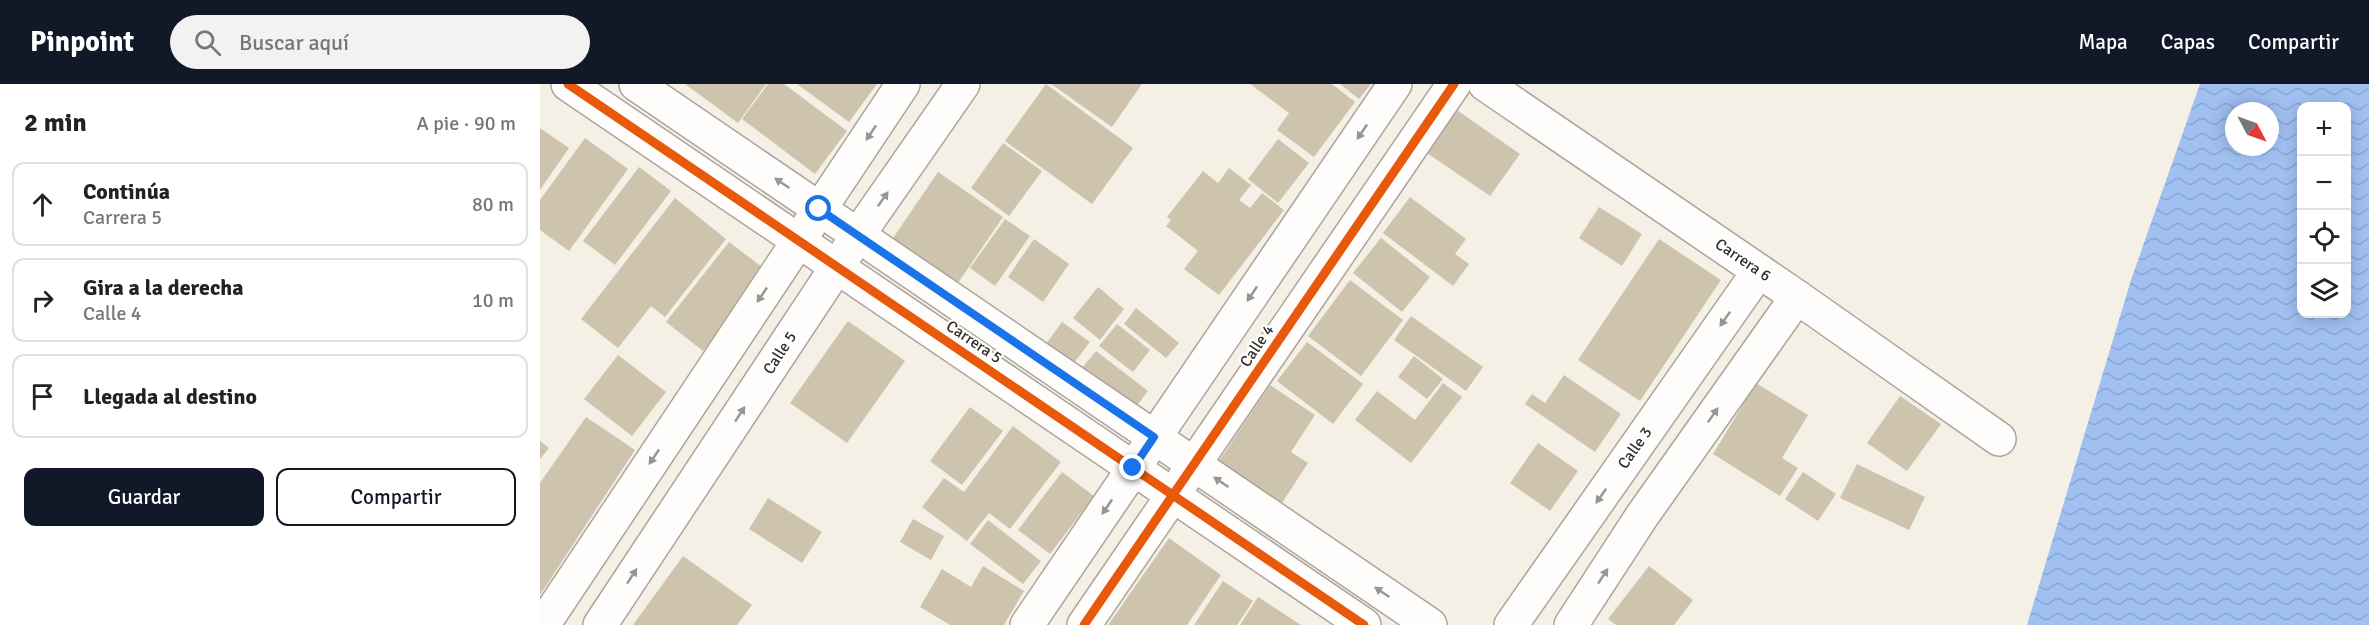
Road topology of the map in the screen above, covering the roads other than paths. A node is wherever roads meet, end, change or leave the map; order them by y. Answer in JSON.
{"nodes":[{"id":1,"x":568,"y":84,"type":"edge"},
{"id":2,"x":636,"y":84,"type":"edge"},
{"id":3,"x":903,"y":84,"type":"edge"},
{"id":4,"x":963,"y":84,"type":"edge"},
{"id":5,"x":1395,"y":84,"type":"edge"},
{"id":6,"x":1454,"y":84,"type":"edge"},
{"id":7,"x":1485,"y":84,"type":"edge"},
{"id":8,"x":819,"y":209,"type":"junction"},
{"id":9,"x":858,"y":235,"type":"junction"},
{"id":10,"x":798,"y":241,"type":"junction"},
{"id":11,"x":837,"y":267,"type":"junction"},
{"id":12,"x":1759,"y":271,"type":"junction"},
{"id":13,"x":1797,"y":297,"type":"junction"},
{"id":14,"x":1154,"y":437,"type":"junction"},
{"id":15,"x":1999,"y":439,"type":"dead end"},
{"id":16,"x":1194,"y":464,"type":"junction"},
{"id":17,"x":1133,"y":468,"type":"junction"},
{"id":18,"x":1173,"y":495,"type":"junction"},
{"id":19,"x":543,"y":625,"type":"edge"},
{"id":20,"x":600,"y":625,"type":"edge"},
{"id":21,"x":1026,"y":625,"type":"edge"},
{"id":22,"x":1084,"y":625,"type":"edge"},
{"id":23,"x":1364,"y":625,"type":"edge"},
{"id":24,"x":1430,"y":625,"type":"edge"},
{"id":25,"x":1511,"y":625,"type":"edge"},
{"id":26,"x":1571,"y":625,"type":"edge"}],
"edges":[{"from":1,"to":10,"type":"street","name":"Carrera 5"},
{"from":8,"to":2,"type":"street","name":"Carrera 5","one_way":true},
{"from":3,"to":8,"type":"street","one_way":true},
{"from":9,"to":4,"type":"street","name":"Calle 5","one_way":true},
{"from":5,"to":14,"type":"street","name":"Calle 4","one_way":true},
{"from":6,"to":16,"type":"street","name":"Calle 4"},
{"from":7,"to":12,"type":"street","name":"Carrera 6"},
{"from":8,"to":9,"type":"street","name":"Carrera 5"},
{"from":8,"to":10,"type":"street"},
{"from":9,"to":11,"type":"street","name":"Calle 5"},
{"from":9,"to":14,"type":"street","name":"Carrera 5"},
{"from":10,"to":11,"type":"street","name":"Carrera 5"},
{"from":10,"to":19,"type":"street","one_way":true},
{"from":11,"to":17,"type":"street","name":"Carrera 5"},
{"from":20,"to":11,"type":"street","name":"Calle 5","one_way":true},
{"from":12,"to":13,"type":"street","name":"Carrera 6"},
{"from":12,"to":25,"type":"street","name":"Calle 3","one_way":true},
{"from":13,"to":15,"type":"street","name":"Carrera 6"},
{"from":26,"to":13,"type":"street","one_way":true},
{"from":14,"to":16,"type":"street","name":"Carrera 5"},
{"from":14,"to":17,"type":"street","name":"Calle 4"},
{"from":16,"to":18,"type":"street","name":"Calle 4"},
{"from":24,"to":16,"type":"street","name":"Carrera 5","one_way":true},
{"from":17,"to":18,"type":"street","name":"Carrera 5"},
{"from":17,"to":21,"type":"street","name":"Calle 4","one_way":true},
{"from":18,"to":22,"type":"street","name":"Calle 4"},
{"from":18,"to":23,"type":"street","name":"Carrera 5"}]}
